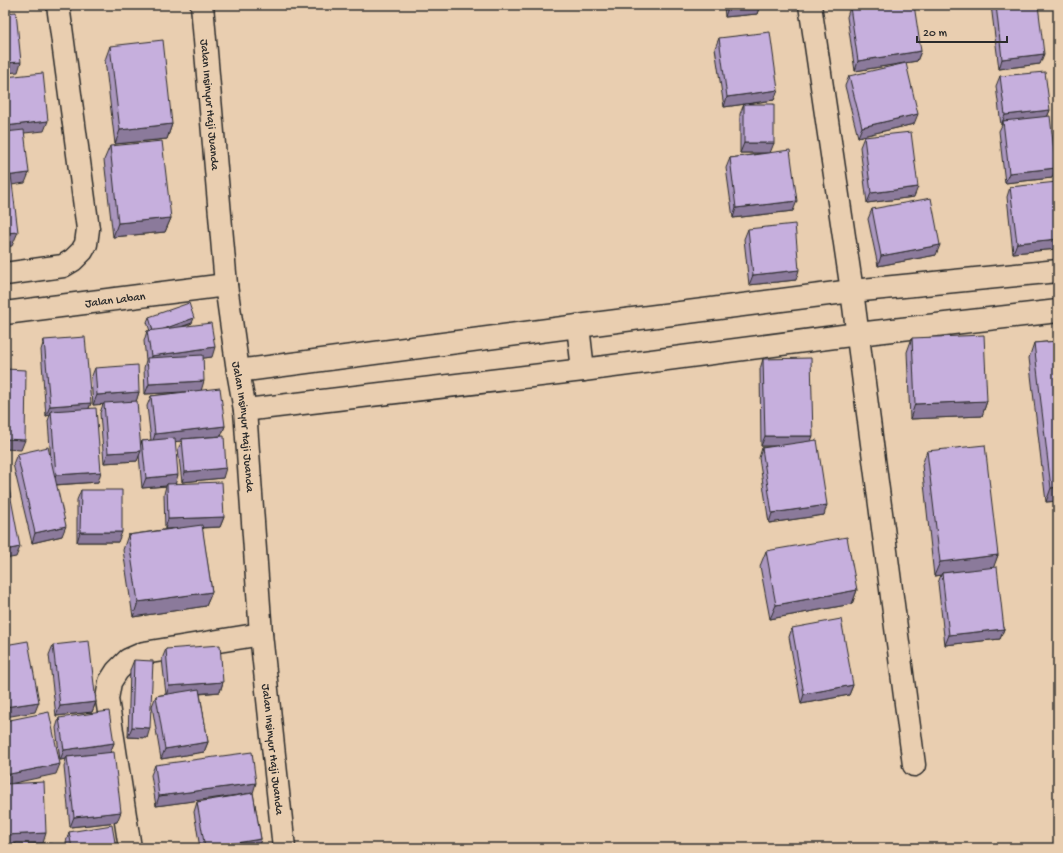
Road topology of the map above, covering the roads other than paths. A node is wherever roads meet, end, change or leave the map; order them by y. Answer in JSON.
{"nodes":[{"id":1,"x":58,"y":5,"type":"edge"},
{"id":2,"x":202,"y":5,"type":"edge"},
{"id":3,"x":810,"y":5,"type":"edge"},
{"id":4,"x":1058,"y":271,"type":"edge"},
{"id":5,"x":5,"y":274,"type":"edge"},
{"id":6,"x":226,"y":285,"type":"junction"},
{"id":7,"x":852,"y":291,"type":"junction"},
{"id":8,"x":1058,"y":311,"type":"edge"},
{"id":9,"x":5,"y":313,"type":"edge"},
{"id":10,"x":578,"y":326,"type":"junction"},
{"id":11,"x":858,"y":334,"type":"junction"},
{"id":12,"x":583,"y":370,"type":"junction"},
{"id":13,"x":238,"y":371,"type":"junction"},
{"id":14,"x":245,"y":410,"type":"junction"},
{"id":15,"x":261,"y":634,"type":"junction"},
{"id":16,"x":914,"y":766,"type":"dead end"},
{"id":17,"x":130,"y":848,"type":"edge"},
{"id":18,"x":284,"y":848,"type":"edge"}],
"edges":[{"from":1,"to":5,"type":"street"},
{"from":2,"to":6,"type":"street","name":"Jalan Insinyur Haji Juanda"},
{"from":3,"to":7,"type":"street"},
{"from":4,"to":7,"type":"street"},
{"from":6,"to":9,"type":"street","name":"Jalan Laban"},
{"from":6,"to":13,"type":"street","name":"Jalan Insinyur Haji Juanda"},
{"from":7,"to":10,"type":"street"},
{"from":7,"to":11,"type":"street"},
{"from":8,"to":11,"type":"street"},
{"from":10,"to":12,"type":"street"},
{"from":10,"to":13,"type":"street"},
{"from":11,"to":12,"type":"street"},
{"from":11,"to":16,"type":"street"},
{"from":12,"to":14,"type":"street"},
{"from":13,"to":14,"type":"street","name":"Jalan Insinyur Haji Juanda"},
{"from":14,"to":15,"type":"street","name":"Jalan Insinyur Haji Juanda"},
{"from":15,"to":17,"type":"street"},
{"from":15,"to":18,"type":"street","name":"Jalan Insinyur Haji Juanda"}]}
